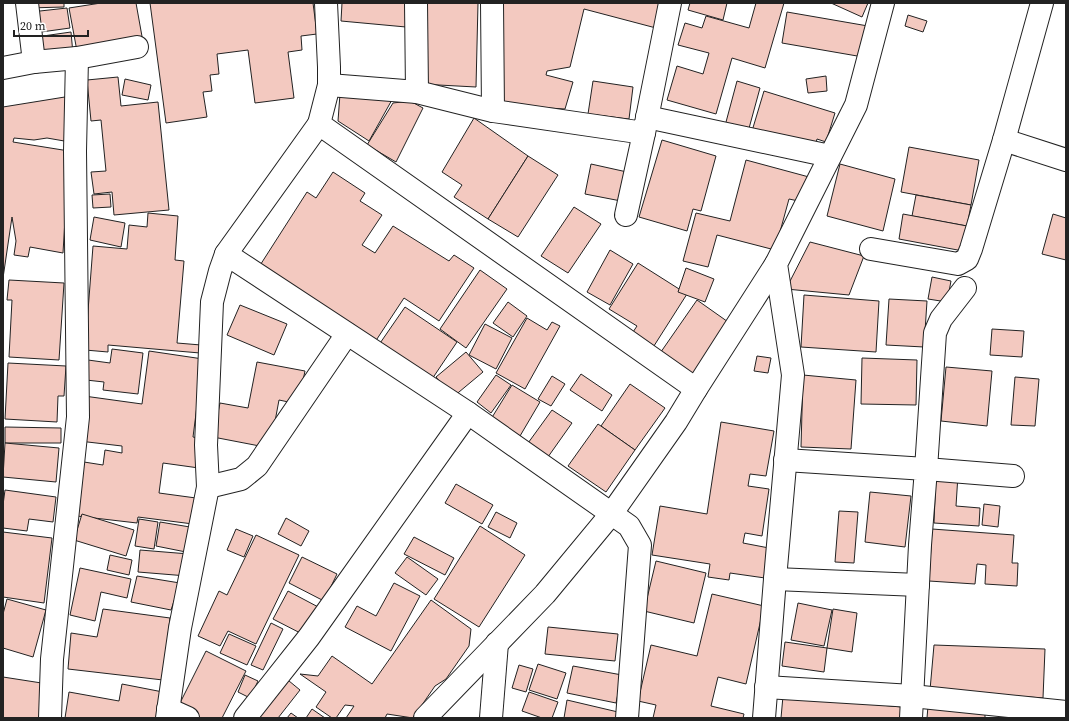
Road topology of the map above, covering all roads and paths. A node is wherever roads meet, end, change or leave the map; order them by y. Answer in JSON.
{"nodes":[{"id":1,"x":27,"y":3,"type":"edge"},
{"id":2,"x":326,"y":3,"type":"edge"},
{"id":3,"x":416,"y":3,"type":"edge"},
{"id":4,"x":492,"y":3,"type":"edge"},
{"id":5,"x":670,"y":3,"type":"edge"},
{"id":6,"x":883,"y":3,"type":"edge"},
{"id":7,"x":1042,"y":3,"type":"edge"},
{"id":8,"x":137,"y":47,"type":"dead end"},
{"id":9,"x":77,"y":58,"type":"junction"},
{"id":10,"x":34,"y":62,"type":"junction"},
{"id":11,"x":3,"y":68,"type":"edge"},
{"id":12,"x":329,"y":85,"type":"junction"},
{"id":13,"x":417,"y":92,"type":"junction"},
{"id":14,"x":493,"y":111,"type":"junction"},
{"id":15,"x":319,"y":124,"type":"junction"},
{"id":16,"x":645,"y":125,"type":"junction"},
{"id":17,"x":1004,"y":140,"type":"junction"},
{"id":18,"x":830,"y":156,"type":"junction"},
{"id":19,"x":1066,"y":160,"type":"edge"},
{"id":20,"x":626,"y":215,"type":"dead end"},
{"id":21,"x":871,"y":249,"type":"dead end"},
{"id":22,"x":226,"y":254,"type":"junction"},
{"id":23,"x":776,"y":264,"type":"junction"},
{"id":24,"x":964,"y":288,"type":"dead end"},
{"id":25,"x":347,"y":334,"type":"junction"},
{"id":26,"x":696,"y":389,"type":"junction"},
{"id":27,"x":468,"y":413,"type":"junction"},
{"id":28,"x":785,"y":460,"type":"junction"},
{"id":29,"x":926,"y":470,"type":"junction"},
{"id":30,"x":1013,"y":476,"type":"dead end"},
{"id":31,"x":208,"y":488,"type":"junction"},
{"id":32,"x":612,"y":513,"type":"junction"},
{"id":33,"x":775,"y":578,"type":"junction"},
{"id":34,"x":918,"y":585,"type":"junction"},
{"id":35,"x":497,"y":643,"type":"junction"},
{"id":36,"x":766,"y":687,"type":"junction"},
{"id":37,"x":912,"y":696,"type":"junction"},
{"id":38,"x":1066,"y":712,"type":"edge"},
{"id":39,"x":167,"y":713,"type":"edge"},
{"id":40,"x":50,"y":718,"type":"edge"},
{"id":41,"x":188,"y":718,"type":"edge"},
{"id":42,"x":244,"y":718,"type":"edge"},
{"id":43,"x":425,"y":718,"type":"edge"},
{"id":44,"x":491,"y":718,"type":"edge"},
{"id":45,"x":627,"y":718,"type":"edge"},
{"id":46,"x":764,"y":718,"type":"edge"},
{"id":47,"x":911,"y":718,"type":"edge"}],
"edges":[{"from":1,"to":10,"type":"street"},
{"from":2,"to":12,"type":"street"},
{"from":3,"to":13,"type":"street"},
{"from":4,"to":14,"type":"street"},
{"from":5,"to":16,"type":"street"},
{"from":6,"to":18,"type":"street"},
{"from":7,"to":17,"type":"street"},
{"from":8,"to":9,"type":"street"},
{"from":9,"to":10,"type":"street"},
{"from":9,"to":40,"type":"street"},
{"from":10,"to":11,"type":"street"},
{"from":12,"to":13,"type":"street"},
{"from":12,"to":15,"type":"street"},
{"from":13,"to":14,"type":"street"},
{"from":14,"to":16,"type":"street"},
{"from":15,"to":22,"type":"street"},
{"from":15,"to":26,"type":"street"},
{"from":16,"to":18,"type":"street"},
{"from":16,"to":20,"type":"street"},
{"from":17,"to":19,"type":"street"},
{"from":17,"to":21,"type":"street"},
{"from":18,"to":23,"type":"street"},
{"from":22,"to":25,"type":"street"},
{"from":22,"to":31,"type":"street"},
{"from":23,"to":26,"type":"street"},
{"from":23,"to":28,"type":"street"},
{"from":24,"to":29,"type":"street"},
{"from":25,"to":27,"type":"street"},
{"from":25,"to":31,"type":"street"},
{"from":26,"to":32,"type":"street"},
{"from":27,"to":32,"type":"street"},
{"from":27,"to":42,"type":"street"},
{"from":28,"to":29,"type":"street"},
{"from":28,"to":33,"type":"street"},
{"from":29,"to":30,"type":"street"},
{"from":29,"to":34,"type":"street"},
{"from":31,"to":39,"type":"street"},
{"from":32,"to":35,"type":"street"},
{"from":32,"to":45,"type":"street"},
{"from":33,"to":34,"type":"street"},
{"from":33,"to":36,"type":"street"},
{"from":34,"to":37,"type":"street"},
{"from":35,"to":43,"type":"street"},
{"from":35,"to":44,"type":"street"},
{"from":36,"to":37,"type":"street"},
{"from":36,"to":46,"type":"street"},
{"from":37,"to":38,"type":"street"},
{"from":37,"to":47,"type":"street"},
{"from":39,"to":41,"type":"street"}]}
